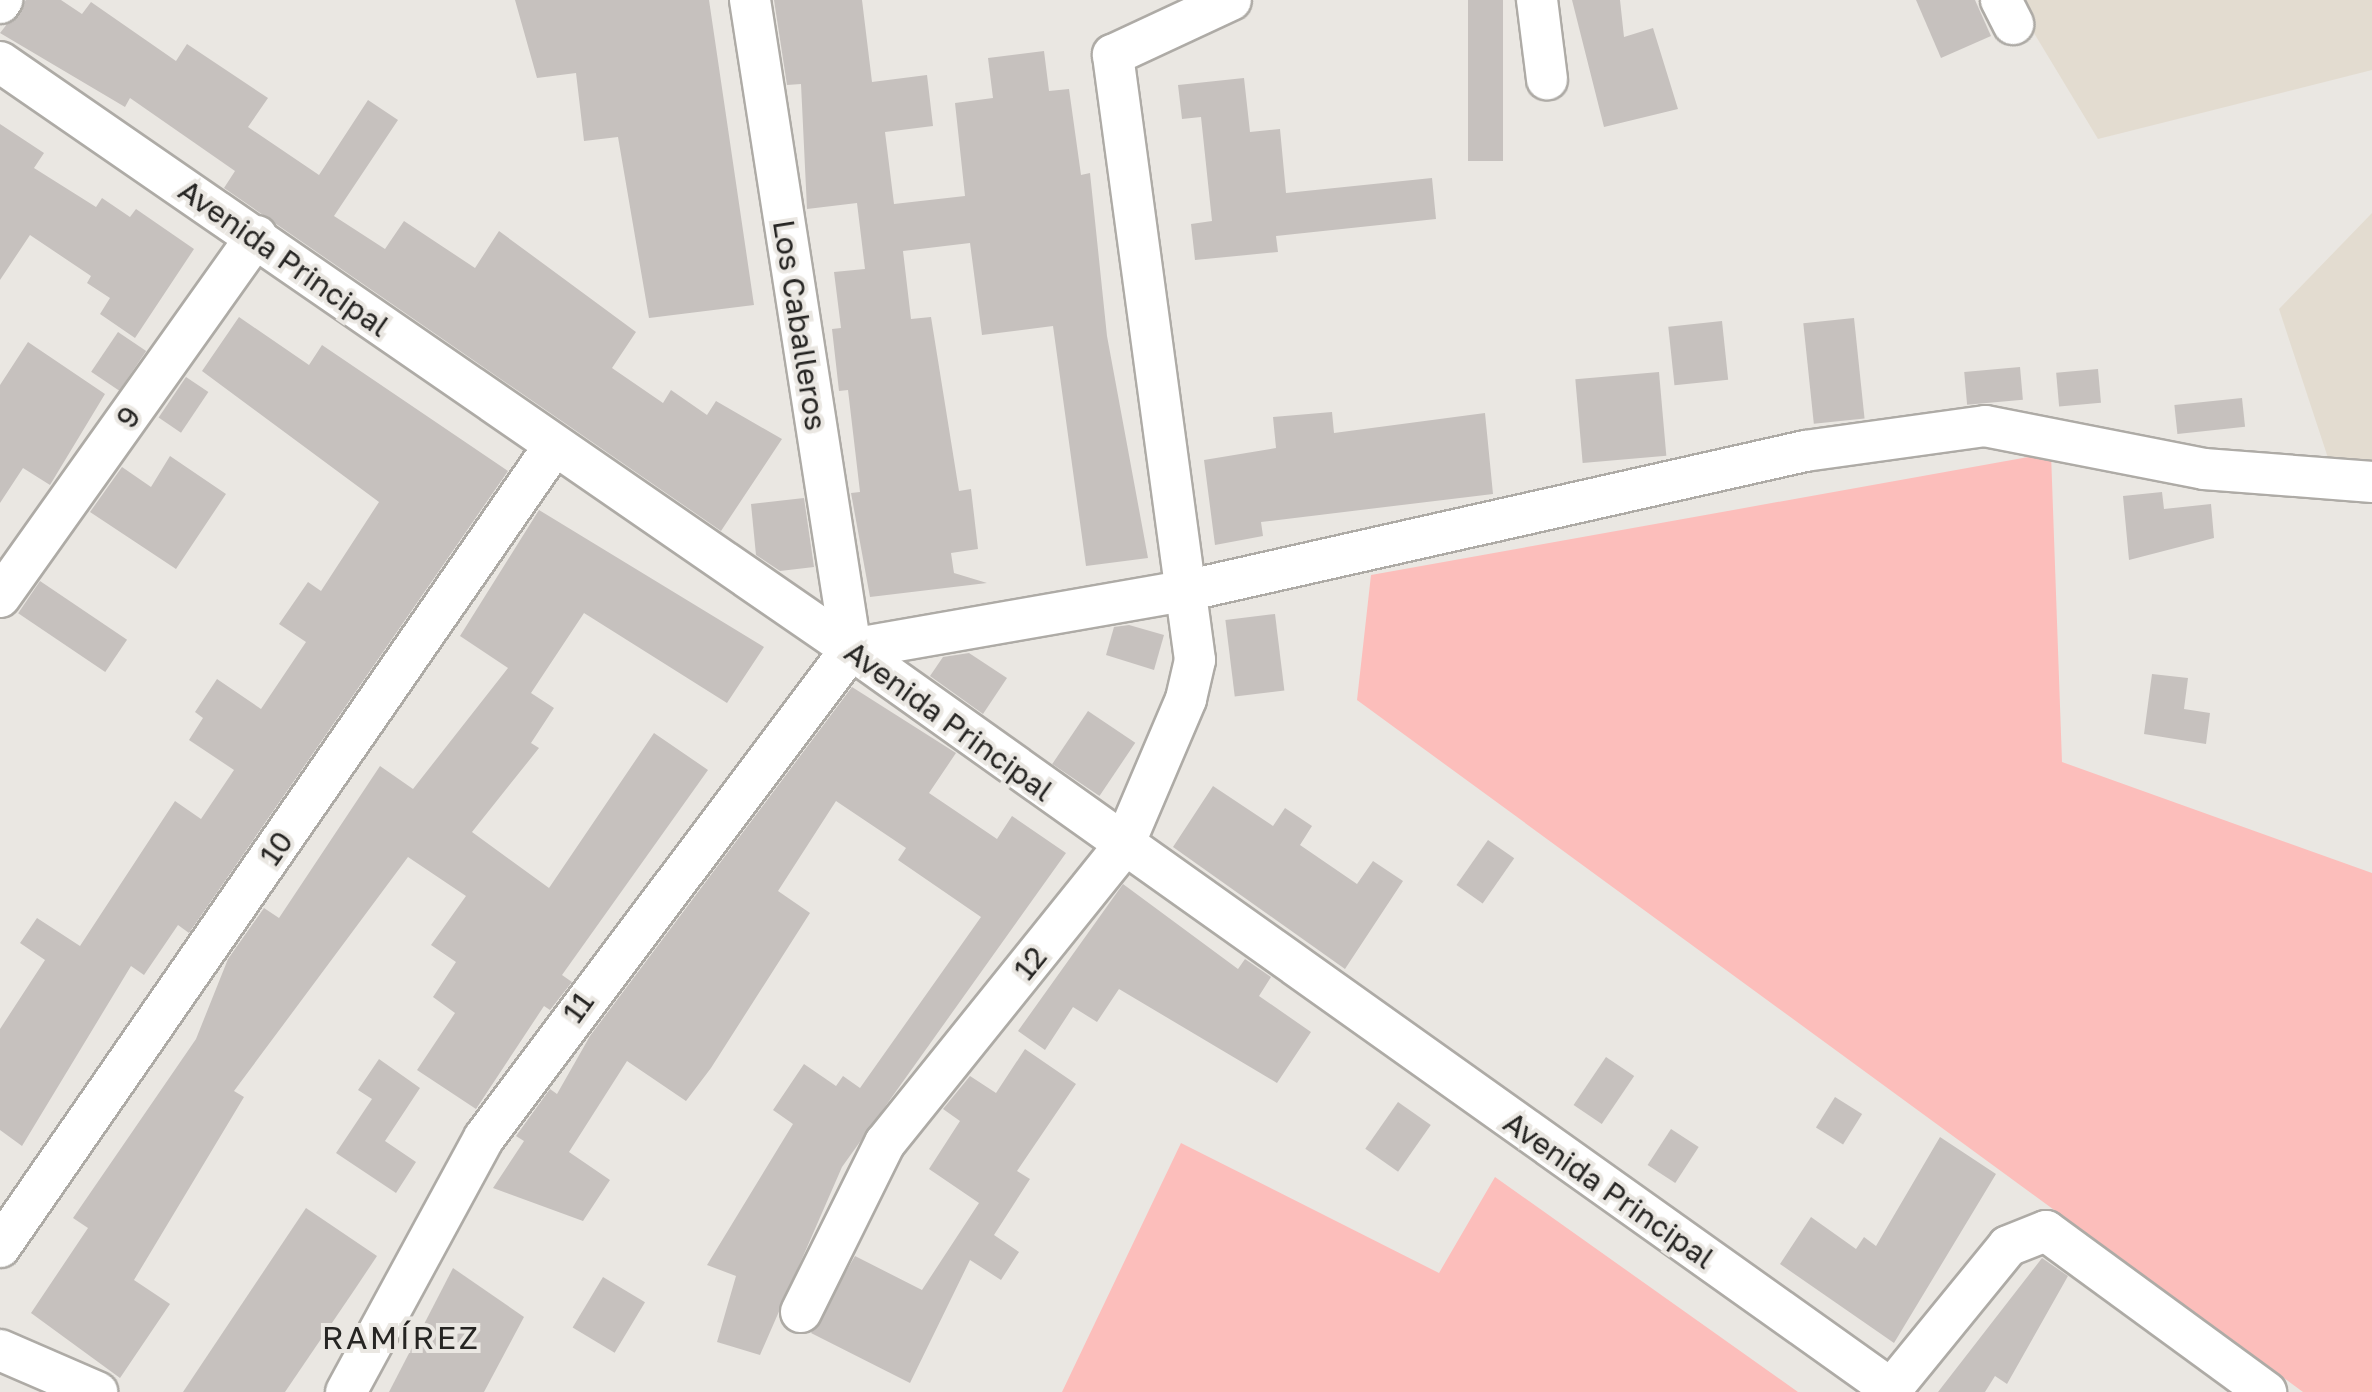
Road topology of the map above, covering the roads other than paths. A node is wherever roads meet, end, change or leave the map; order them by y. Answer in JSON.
{"nodes":[{"id":1,"x":750,"y":0,"type":"edge"},
{"id":2,"x":1231,"y":0,"type":"edge"},
{"id":3,"x":1537,"y":0,"type":"edge"},
{"id":4,"x":0,"y":62,"type":"edge"},
{"id":5,"x":1546,"y":79,"type":"dead end"},
{"id":6,"x":256,"y":236,"type":"junction"},
{"id":7,"x":552,"y":450,"type":"junction"},
{"id":8,"x":2372,"y":482,"type":"edge"},
{"id":9,"x":1186,"y":591,"type":"junction"},
{"id":10,"x":0,"y":598,"type":"edge"},
{"id":11,"x":851,"y":649,"type":"junction"},
{"id":12,"x":1122,"y":847,"type":"junction"},
{"id":13,"x":0,"y":1246,"type":"edge"},
{"id":14,"x":802,"y":1312,"type":"dead end"},
{"id":15,"x":0,"y":1350,"type":"edge"},
{"id":16,"x":1890,"y":1391,"type":"edge"},
{"id":17,"x":97,"y":1392,"type":"edge"},
{"id":18,"x":346,"y":1392,"type":"edge"},
{"id":19,"x":2266,"y":1392,"type":"edge"}],
"edges":[{"from":1,"to":11,"type":"street","name":"Los Caballeros"},
{"from":2,"to":9,"type":"street","name":"12"},
{"from":3,"to":5,"type":"street"},
{"from":4,"to":6,"type":"street","name":"Avenida Principal"},
{"from":6,"to":7,"type":"street","name":"Avenida Principal"},
{"from":6,"to":10,"type":"street","name":"9"},
{"from":7,"to":11,"type":"street","name":"Avenida Principal"},
{"from":7,"to":13,"type":"street","name":"10"},
{"from":8,"to":9,"type":"street"},
{"from":9,"to":11,"type":"street"},
{"from":9,"to":12,"type":"street","name":"12"},
{"from":11,"to":12,"type":"street","name":"Avenida Principal"},
{"from":11,"to":18,"type":"street","name":"11"},
{"from":12,"to":14,"type":"street","name":"12"},
{"from":12,"to":16,"type":"street","name":"Avenida Principal"},
{"from":15,"to":17,"type":"street"},
{"from":16,"to":19,"type":"street"}]}
